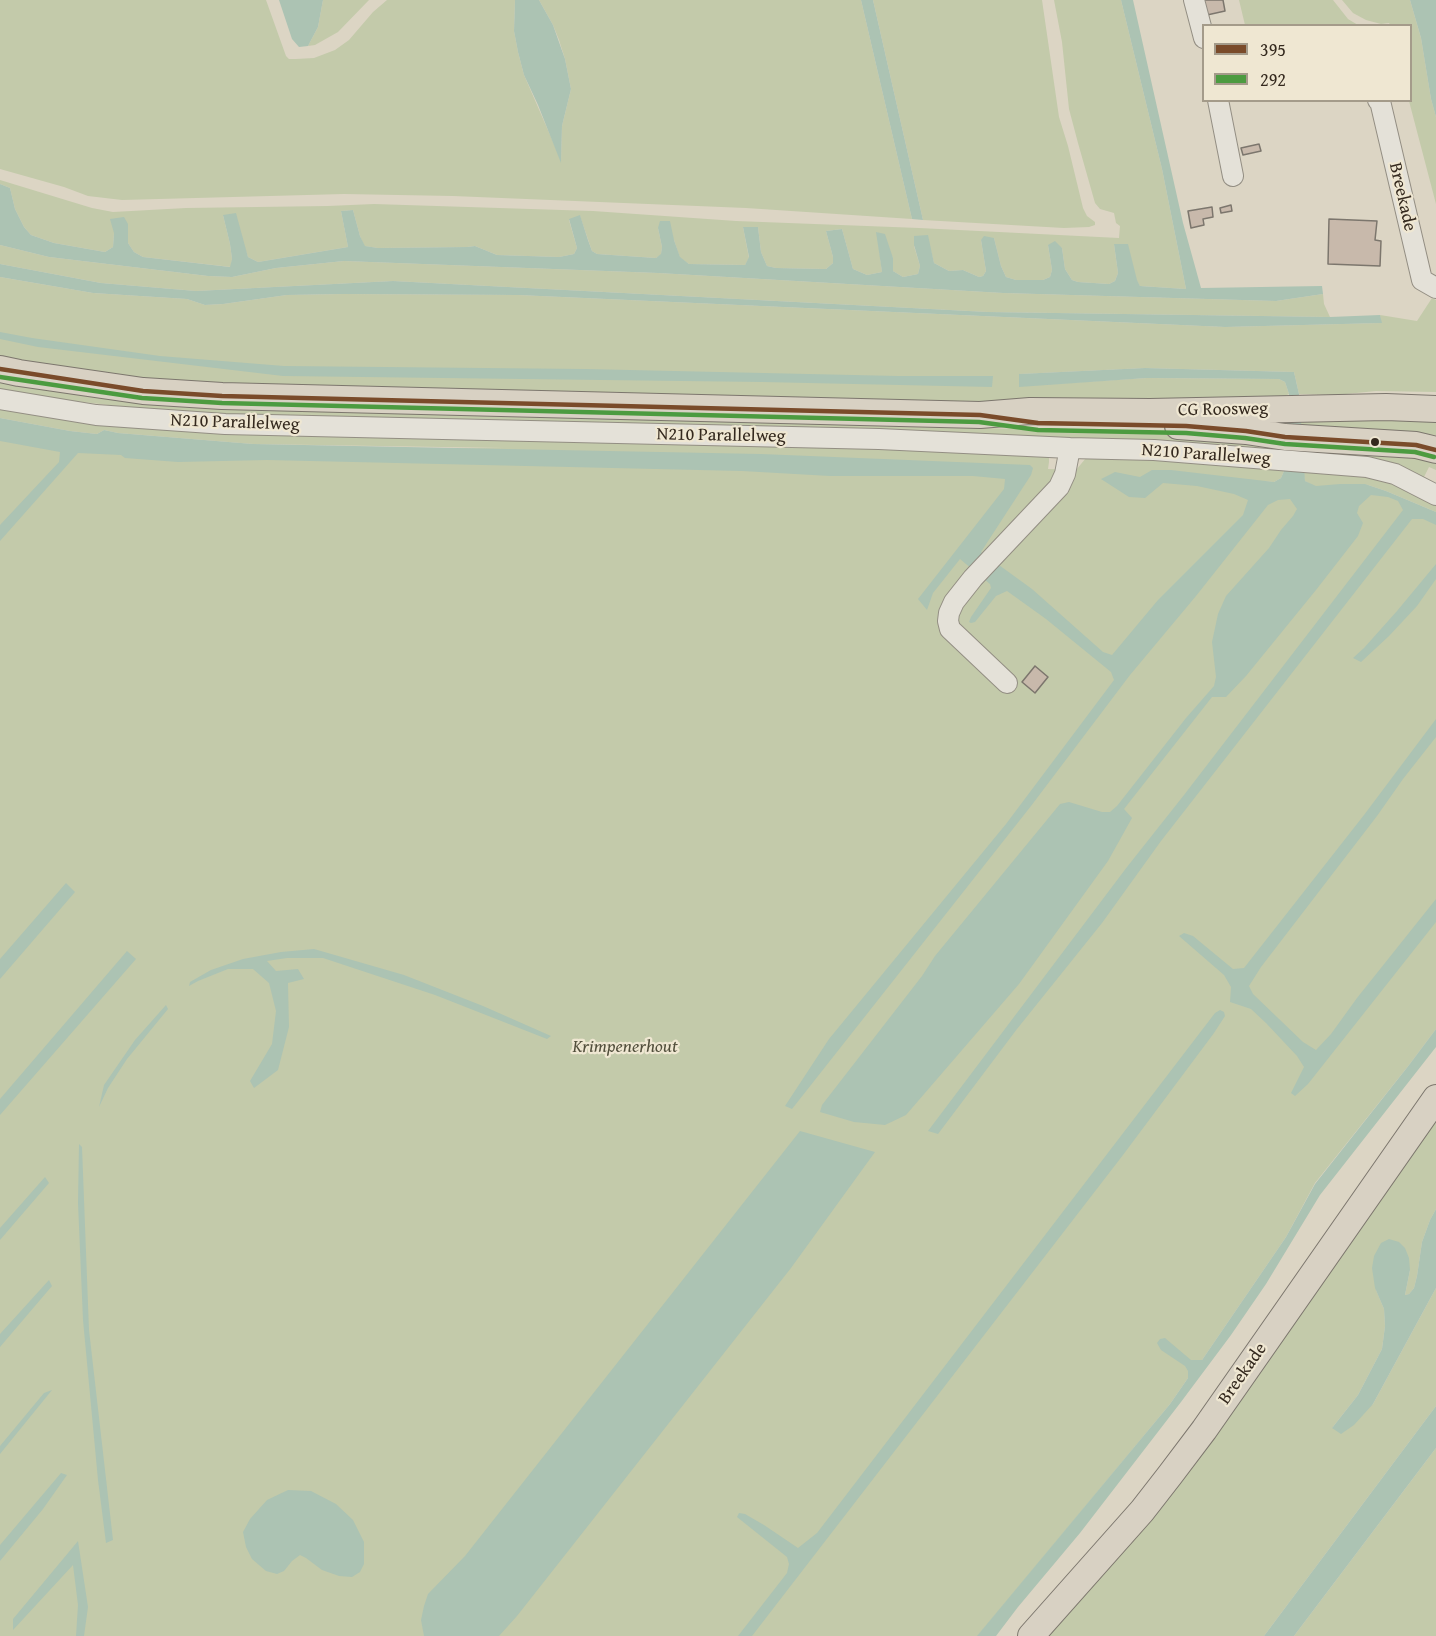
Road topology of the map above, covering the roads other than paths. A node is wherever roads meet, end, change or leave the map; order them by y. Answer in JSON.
{"nodes":[{"id":1,"x":1194,"y":0,"type":"edge"},
{"id":2,"x":1202,"y":34,"type":"edge"},
{"id":3,"x":1218,"y":102,"type":"edge"},
{"id":4,"x":1380,"y":102,"type":"edge"},
{"id":5,"x":1233,"y":176,"type":"dead end"},
{"id":6,"x":1436,"y":288,"type":"edge"},
{"id":7,"x":0,"y":369,"type":"edge"},
{"id":8,"x":0,"y":399,"type":"edge"},
{"id":9,"x":1434,"y":408,"type":"edge"},
{"id":10,"x":980,"y":415,"type":"junction"},
{"id":11,"x":1429,"y":446,"type":"edge"},
{"id":12,"x":1070,"y":448,"type":"junction"},
{"id":13,"x":1293,"y":449,"type":"junction"},
{"id":14,"x":1436,"y":495,"type":"edge"},
{"id":15,"x":1007,"y":683,"type":"dead end"},
{"id":16,"x":1436,"y":1098,"type":"edge"},
{"id":17,"x":1031,"y":1636,"type":"edge"}],
"edges":[{"from":1,"to":2,"type":"street"},
{"from":3,"to":5,"type":"street"},
{"from":4,"to":6,"type":"street","name":"Breekade"},
{"from":7,"to":10,"type":"main road","name":"CG Roosweg"},
{"from":8,"to":12,"type":"street","name":"N210 Parallelweg"},
{"from":9,"to":10,"type":"main road","name":"CG Roosweg"},
{"from":10,"to":13,"type":"main road","name":"CG Roosweg"},
{"from":11,"to":13,"type":"main road","name":"CG Roosweg"},
{"from":12,"to":13,"type":"street","name":"N210 Parallelweg"},
{"from":12,"to":15,"type":"street"},
{"from":13,"to":14,"type":"street","name":"N210 Parallelweg"},
{"from":16,"to":17,"type":"main road","name":"Breekade"}]}
